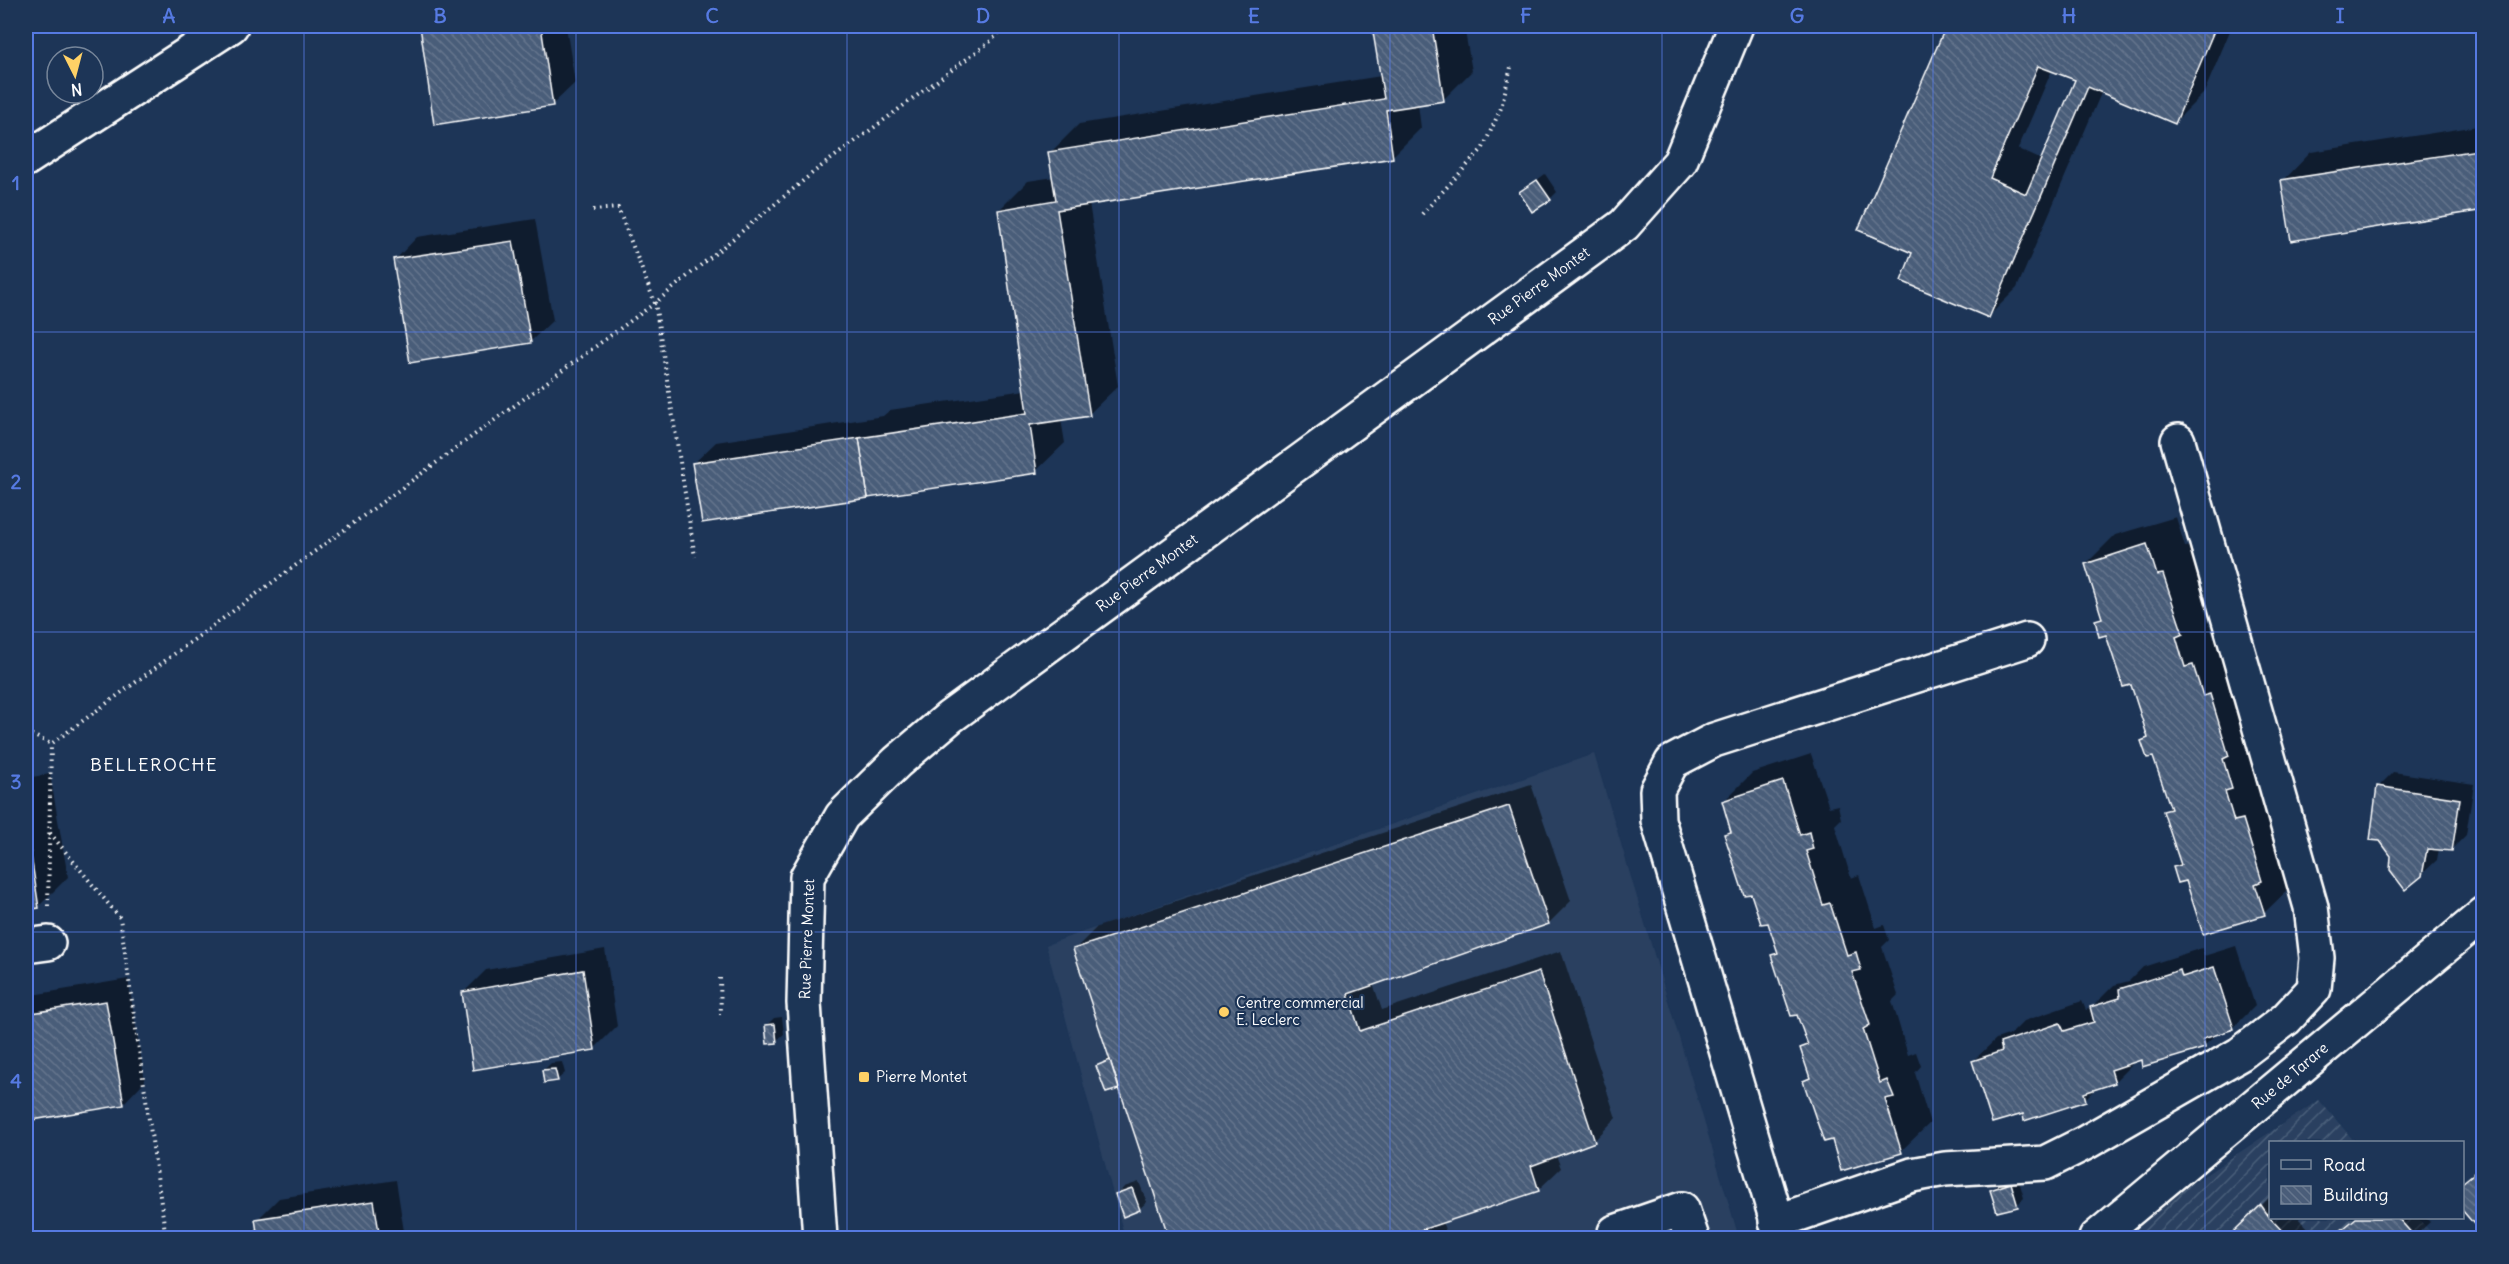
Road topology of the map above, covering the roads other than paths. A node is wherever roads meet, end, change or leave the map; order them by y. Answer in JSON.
{"nodes":[{"id":1,"x":231,"y":26,"type":"edge"},
{"id":2,"x":1736,"y":26,"type":"edge"},
{"id":3,"x":26,"y":159,"type":"edge"},
{"id":4,"x":2178,"y":441,"type":"dead end"},
{"id":5,"x":2026,"y":640,"type":"dead end"},
{"id":6,"x":2484,"y":914,"type":"edge"},
{"id":7,"x":1779,"y":1230,"type":"edge"},
{"id":8,"x":1615,"y":1232,"type":"dead end"},
{"id":9,"x":820,"y":1239,"type":"edge"},
{"id":10,"x":1692,"y":1239,"type":"edge"},
{"id":11,"x":2096,"y":1239,"type":"edge"}],
"edges":[{"from":1,"to":3,"type":"street"},
{"from":2,"to":9,"type":"street","name":"Rue Pierre Montet"},
{"from":4,"to":7,"type":"street"},
{"from":5,"to":7,"type":"street"},
{"from":6,"to":11,"type":"street","name":"Rue de Tarare"},
{"from":8,"to":10,"type":"street"}]}
